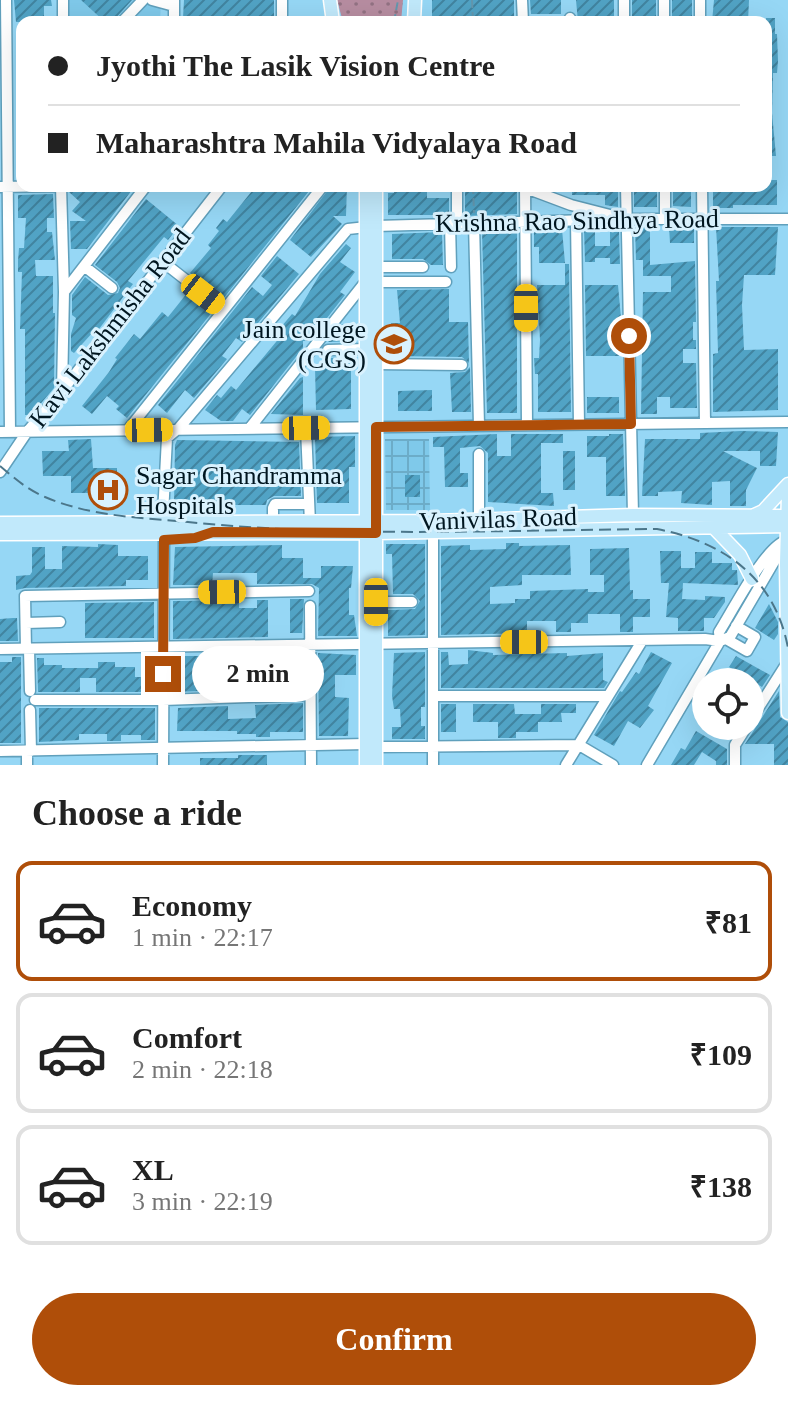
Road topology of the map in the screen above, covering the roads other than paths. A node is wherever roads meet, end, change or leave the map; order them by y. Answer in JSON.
{"nodes":[{"id":1,"x":6,"y":0,"type":"edge"},
{"id":2,"x":143,"y":0,"type":"edge"},
{"id":3,"x":152,"y":0,"type":"edge"},
{"id":4,"x":174,"y":3,"type":"edge"},
{"id":5,"x":128,"y":16,"type":"edge"},
{"id":6,"x":4,"y":187,"type":"edge"},
{"id":7,"x":61,"y":192,"type":"edge"},
{"id":8,"x":141,"y":192,"type":"edge"},
{"id":9,"x":217,"y":192,"type":"edge"},
{"id":10,"x":318,"y":192,"type":"edge"},
{"id":11,"x":367,"y":192,"type":"edge"},
{"id":12,"x":375,"y":192,"type":"edge"},
{"id":13,"x":457,"y":192,"type":"edge"},
{"id":14,"x":524,"y":192,"type":"edge"},
{"id":15,"x":537,"y":192,"type":"edge"},
{"id":16,"x":626,"y":192,"type":"edge"},
{"id":17,"x":665,"y":192,"type":"edge"},
{"id":18,"x":702,"y":192,"type":"edge"},
{"id":19,"x":626,"y":219,"type":"junction"},
{"id":20,"x":665,"y":219,"type":"junction"},
{"id":21,"x":703,"y":219,"type":"junction"},
{"id":22,"x":788,"y":219,"type":"edge"},
{"id":23,"x":576,"y":220,"type":"junction"},
{"id":24,"x":525,"y":221,"type":"junction"},
{"id":25,"x":454,"y":223,"type":"junction"},
{"id":26,"x":474,"y":223,"type":"junction"},
{"id":27,"x":371,"y":226,"type":"junction"},
{"id":28,"x":163,"y":262,"type":"junction"},
{"id":29,"x":84,"y":266,"type":"junction"},
{"id":30,"x":376,"y":267,"type":"junction"},
{"id":31,"x":423,"y":267,"type":"dead end"},
{"id":32,"x":451,"y":267,"type":"dead end"},
{"id":33,"x":371,"y":282,"type":"junction"},
{"id":34,"x":446,"y":282,"type":"dead end"},
{"id":35,"x":112,"y":288,"type":"dead end"},
{"id":36,"x":64,"y":292,"type":"junction"},
{"id":37,"x":223,"y":309,"type":"junction"},
{"id":38,"x":369,"y":342,"type":"junction"},
{"id":39,"x":328,"y":350,"type":"dead end"},
{"id":40,"x":376,"y":364,"type":"junction"},
{"id":41,"x":462,"y":365,"type":"dead end"},
{"id":42,"x":62,"y":391,"type":"junction"},
{"id":43,"x":788,"y":422,"type":"edge"},
{"id":44,"x":705,"y":423,"type":"junction"},
{"id":45,"x":527,"y":424,"type":"junction"},
{"id":46,"x":579,"y":424,"type":"junction"},
{"id":47,"x":631,"y":424,"type":"junction"},
{"id":48,"x":479,"y":425,"type":"junction"},
{"id":49,"x":371,"y":427,"type":"junction"},
{"id":50,"x":179,"y":428,"type":"junction"},
{"id":51,"x":306,"y":428,"type":"junction"},
{"id":52,"x":249,"y":429,"type":"junction"},
{"id":53,"x":127,"y":431,"type":"junction"},
{"id":54,"x":5,"y":432,"type":"edge"},
{"id":55,"x":27,"y":432,"type":"junction"},
{"id":56,"x":479,"y":454,"type":"dead end"},
{"id":57,"x":0,"y":472,"type":"edge"},
{"id":58,"x":788,"y":484,"type":"edge"},
{"id":59,"x":788,"y":495,"type":"edge"},
{"id":60,"x":308,"y":504,"type":"junction"},
{"id":61,"x":0,"y":515,"type":"edge"},
{"id":62,"x":163,"y":515,"type":"junction"},
{"id":63,"x":633,"y":515,"type":"junction"},
{"id":64,"x":749,"y":517,"type":"junction"},
{"id":65,"x":479,"y":520,"type":"junction"},
{"id":66,"x":273,"y":522,"type":"junction"},
{"id":67,"x":0,"y":523,"type":"edge"},
{"id":68,"x":310,"y":523,"type":"junction"},
{"id":69,"x":106,"y":527,"type":"junction"},
{"id":70,"x":210,"y":527,"type":"junction"},
{"id":71,"x":371,"y":527,"type":"junction"},
{"id":72,"x":713,"y":527,"type":"junction"},
{"id":73,"x":786,"y":530,"type":"edge"},
{"id":74,"x":433,"y":532,"type":"junction"},
{"id":75,"x":164,"y":540,"type":"junction"},
{"id":76,"x":1,"y":541,"type":"edge"},
{"id":77,"x":752,"y":579,"type":"junction"},
{"id":78,"x":309,"y":591,"type":"dead end"},
{"id":79,"x":164,"y":592,"type":"junction"},
{"id":80,"x":376,"y":602,"type":"junction"},
{"id":81,"x":412,"y":602,"type":"dead end"},
{"id":82,"x":310,"y":606,"type":"dead end"},
{"id":83,"x":60,"y":622,"type":"dead end"},
{"id":84,"x":26,"y":623,"type":"junction"},
{"id":85,"x":736,"y":626,"type":"junction"},
{"id":86,"x":723,"y":640,"type":"junction"},
{"id":87,"x":642,"y":641,"type":"junction"},
{"id":88,"x":433,"y":643,"type":"junction"},
{"id":89,"x":371,"y":644,"type":"junction"},
{"id":90,"x":310,"y":645,"type":"junction"},
{"id":91,"x":164,"y":647,"type":"junction"},
{"id":92,"x":0,"y":649,"type":"edge"},
{"id":93,"x":28,"y":649,"type":"junction"},
{"id":94,"x":787,"y":663,"type":"edge"},
{"id":95,"x":310,"y":695,"type":"junction"},
{"id":96,"x":433,"y":696,"type":"junction"},
{"id":97,"x":607,"y":696,"type":"junction"},
{"id":98,"x":32,"y":700,"type":"junction"},
{"id":99,"x":163,"y":700,"type":"junction"},
{"id":100,"x":764,"y":700,"type":"edge"},
{"id":101,"x":788,"y":713,"type":"edge"},
{"id":102,"x":738,"y":740,"type":"edge"},
{"id":103,"x":311,"y":745,"type":"junction"},
{"id":104,"x":579,"y":745,"type":"junction"},
{"id":105,"x":371,"y":746,"type":"junction"},
{"id":106,"x":433,"y":746,"type":"junction"},
{"id":107,"x":162,"y":748,"type":"junction"},
{"id":108,"x":0,"y":751,"type":"edge"},
{"id":109,"x":29,"y":751,"type":"junction"},
{"id":110,"x":27,"y":765,"type":"edge"},
{"id":111,"x":163,"y":765,"type":"edge"},
{"id":112,"x":311,"y":765,"type":"edge"},
{"id":113,"x":366,"y":765,"type":"edge"},
{"id":114,"x":376,"y":765,"type":"edge"},
{"id":115,"x":433,"y":765,"type":"edge"},
{"id":116,"x":566,"y":765,"type":"edge"},
{"id":117,"x":613,"y":765,"type":"edge"},
{"id":118,"x":647,"y":765,"type":"edge"},
{"id":119,"x":735,"y":765,"type":"edge"}],
"edges":[{"from":1,"to":6,"type":"street"},
{"from":2,"to":5,"type":"street"},
{"from":3,"to":4,"type":"street"},
{"from":6,"to":54,"type":"street"},
{"from":7,"to":36,"type":"street"},
{"from":8,"to":29,"type":"street"},
{"from":9,"to":28,"type":"street","name":"Kavi Lakshmisha Road"},
{"from":10,"to":37,"type":"street"},
{"from":11,"to":27,"type":"main road"},
{"from":12,"to":27,"type":"main road"},
{"from":13,"to":25,"type":"street"},
{"from":14,"to":24,"type":"street"},
{"from":15,"to":19,"type":"street"},
{"from":16,"to":19,"type":"street"},
{"from":17,"to":20,"type":"street"},
{"from":18,"to":21,"type":"street"},
{"from":19,"to":20,"type":"street","name":"Krishna Rao Sindhya Road"},
{"from":19,"to":23,"type":"street","name":"Krishna Rao Sindhya Road"},
{"from":19,"to":47,"type":"street"},
{"from":20,"to":21,"type":"street","name":"Krishna Rao Sindhya Road"},
{"from":21,"to":22,"type":"street","name":"Krishna Rao Sindhya Road"},
{"from":21,"to":44,"type":"street"},
{"from":23,"to":24,"type":"street","name":"Krishna Rao Sindhya Road"},
{"from":23,"to":46,"type":"street"},
{"from":24,"to":26,"type":"street","name":"Krishna Rao Sindhya Road"},
{"from":24,"to":45,"type":"street"},
{"from":25,"to":26,"type":"street","name":"Krishna Rao Sindhya Road"},
{"from":25,"to":27,"type":"street","name":"Krishna Rao Sindhya Road"},
{"from":25,"to":32,"type":"street"},
{"from":26,"to":48,"type":"street"},
{"from":27,"to":30,"type":"main road"},
{"from":27,"to":33,"type":"main road"},
{"from":27,"to":50,"type":"street"},
{"from":28,"to":37,"type":"street"},
{"from":28,"to":42,"type":"street","name":"Kavi Lakshmisha Road"},
{"from":29,"to":35,"type":"street"},
{"from":29,"to":36,"type":"street"},
{"from":30,"to":31,"type":"street"},
{"from":30,"to":33,"type":"main road"},
{"from":33,"to":34,"type":"street"},
{"from":33,"to":38,"type":"main road"},
{"from":33,"to":52,"type":"street"},
{"from":36,"to":42,"type":"street"},
{"from":37,"to":53,"type":"street"},
{"from":38,"to":39,"type":"street"},
{"from":38,"to":40,"type":"main road"},
{"from":38,"to":49,"type":"main road"},
{"from":40,"to":41,"type":"street"},
{"from":40,"to":49,"type":"main road"},
{"from":42,"to":55,"type":"street","name":"Kavi Lakshmisha Road"},
{"from":43,"to":44,"type":"street"},
{"from":44,"to":47,"type":"street"},
{"from":45,"to":46,"type":"street"},
{"from":45,"to":48,"type":"street"},
{"from":46,"to":47,"type":"street"},
{"from":47,"to":63,"type":"street"},
{"from":48,"to":49,"type":"street"},
{"from":49,"to":51,"type":"street"},
{"from":49,"to":71,"type":"main road"},
{"from":50,"to":52,"type":"street"},
{"from":50,"to":53,"type":"street"},
{"from":50,"to":62,"type":"street"},
{"from":51,"to":52,"type":"street"},
{"from":51,"to":60,"type":"street"},
{"from":53,"to":55,"type":"street"},
{"from":54,"to":55,"type":"street"},
{"from":55,"to":57,"type":"street","name":"Kavi Lakshmisha Road"},
{"from":56,"to":65,"type":"street"},
{"from":58,"to":64,"type":"main road"},
{"from":59,"to":73,"type":"main road"},
{"from":60,"to":66,"type":"street"},
{"from":60,"to":68,"type":"street"},
{"from":61,"to":62,"type":"main road"},
{"from":62,"to":70,"type":"main road"},
{"from":63,"to":64,"type":"main road","name":"Vanivilas Road"},
{"from":63,"to":65,"type":"main road","name":"Vanivilas Road"},
{"from":64,"to":73,"type":"main road","name":"Vanivilas Road"},
{"from":65,"to":71,"type":"main road","name":"Vanivilas Road"},
{"from":66,"to":68,"type":"main road","name":"Vanivilas Road"},
{"from":66,"to":70,"type":"main road","name":"Vanivilas Road"},
{"from":67,"to":69,"type":"main road"},
{"from":68,"to":71,"type":"main road","name":"Vanivilas Road"},
{"from":69,"to":70,"type":"main road"},
{"from":69,"to":76,"type":"main road"},
{"from":70,"to":71,"type":"main road","name":"Vanivilas Road"},
{"from":70,"to":75,"type":"main road"},
{"from":71,"to":74,"type":"main road","name":"Vanivilas Road"},
{"from":71,"to":80,"type":"main road"},
{"from":71,"to":89,"type":"main road"},
{"from":72,"to":73,"type":"main road","name":"Vanivilas Road"},
{"from":72,"to":74,"type":"main road","name":"Vanivilas Road"},
{"from":72,"to":77,"type":"main road"},
{"from":73,"to":77,"type":"street"},
{"from":73,"to":85,"type":"street"},
{"from":73,"to":94,"type":"main road"},
{"from":74,"to":88,"type":"street"},
{"from":75,"to":76,"type":"main road"},
{"from":75,"to":79,"type":"street"},
{"from":77,"to":86,"type":"street"},
{"from":78,"to":79,"type":"street"},
{"from":79,"to":84,"type":"street"},
{"from":79,"to":91,"type":"street"},
{"from":80,"to":81,"type":"street"},
{"from":80,"to":89,"type":"main road"},
{"from":82,"to":90,"type":"street"},
{"from":83,"to":84,"type":"street"},
{"from":84,"to":93,"type":"street"},
{"from":85,"to":86,"type":"street"},
{"from":85,"to":86,"type":"street"},
{"from":86,"to":87,"type":"street"},
{"from":86,"to":118,"type":"street"},
{"from":87,"to":88,"type":"street"},
{"from":87,"to":97,"type":"street"},
{"from":88,"to":89,"type":"street"},
{"from":88,"to":96,"type":"street"},
{"from":89,"to":90,"type":"street"},
{"from":89,"to":105,"type":"main road"},
{"from":90,"to":91,"type":"street"},
{"from":90,"to":95,"type":"street"},
{"from":91,"to":93,"type":"street"},
{"from":91,"to":99,"type":"street"},
{"from":92,"to":93,"type":"street"},
{"from":93,"to":98,"type":"street"},
{"from":94,"to":100,"type":"street"},
{"from":94,"to":101,"type":"main road"},
{"from":95,"to":99,"type":"street"},
{"from":95,"to":103,"type":"street"},
{"from":96,"to":97,"type":"street"},
{"from":96,"to":106,"type":"street"},
{"from":97,"to":104,"type":"street"},
{"from":98,"to":99,"type":"street"},
{"from":98,"to":109,"type":"street"},
{"from":99,"to":107,"type":"street"},
{"from":102,"to":119,"type":"street"},
{"from":103,"to":105,"type":"street"},
{"from":103,"to":107,"type":"street"},
{"from":103,"to":112,"type":"street"},
{"from":104,"to":106,"type":"street"},
{"from":104,"to":116,"type":"street"},
{"from":104,"to":117,"type":"street"},
{"from":105,"to":106,"type":"street"},
{"from":105,"to":113,"type":"main road"},
{"from":105,"to":114,"type":"main road"},
{"from":106,"to":115,"type":"street"},
{"from":107,"to":109,"type":"street"},
{"from":107,"to":111,"type":"street"},
{"from":108,"to":109,"type":"street"},
{"from":109,"to":110,"type":"street"}]}
